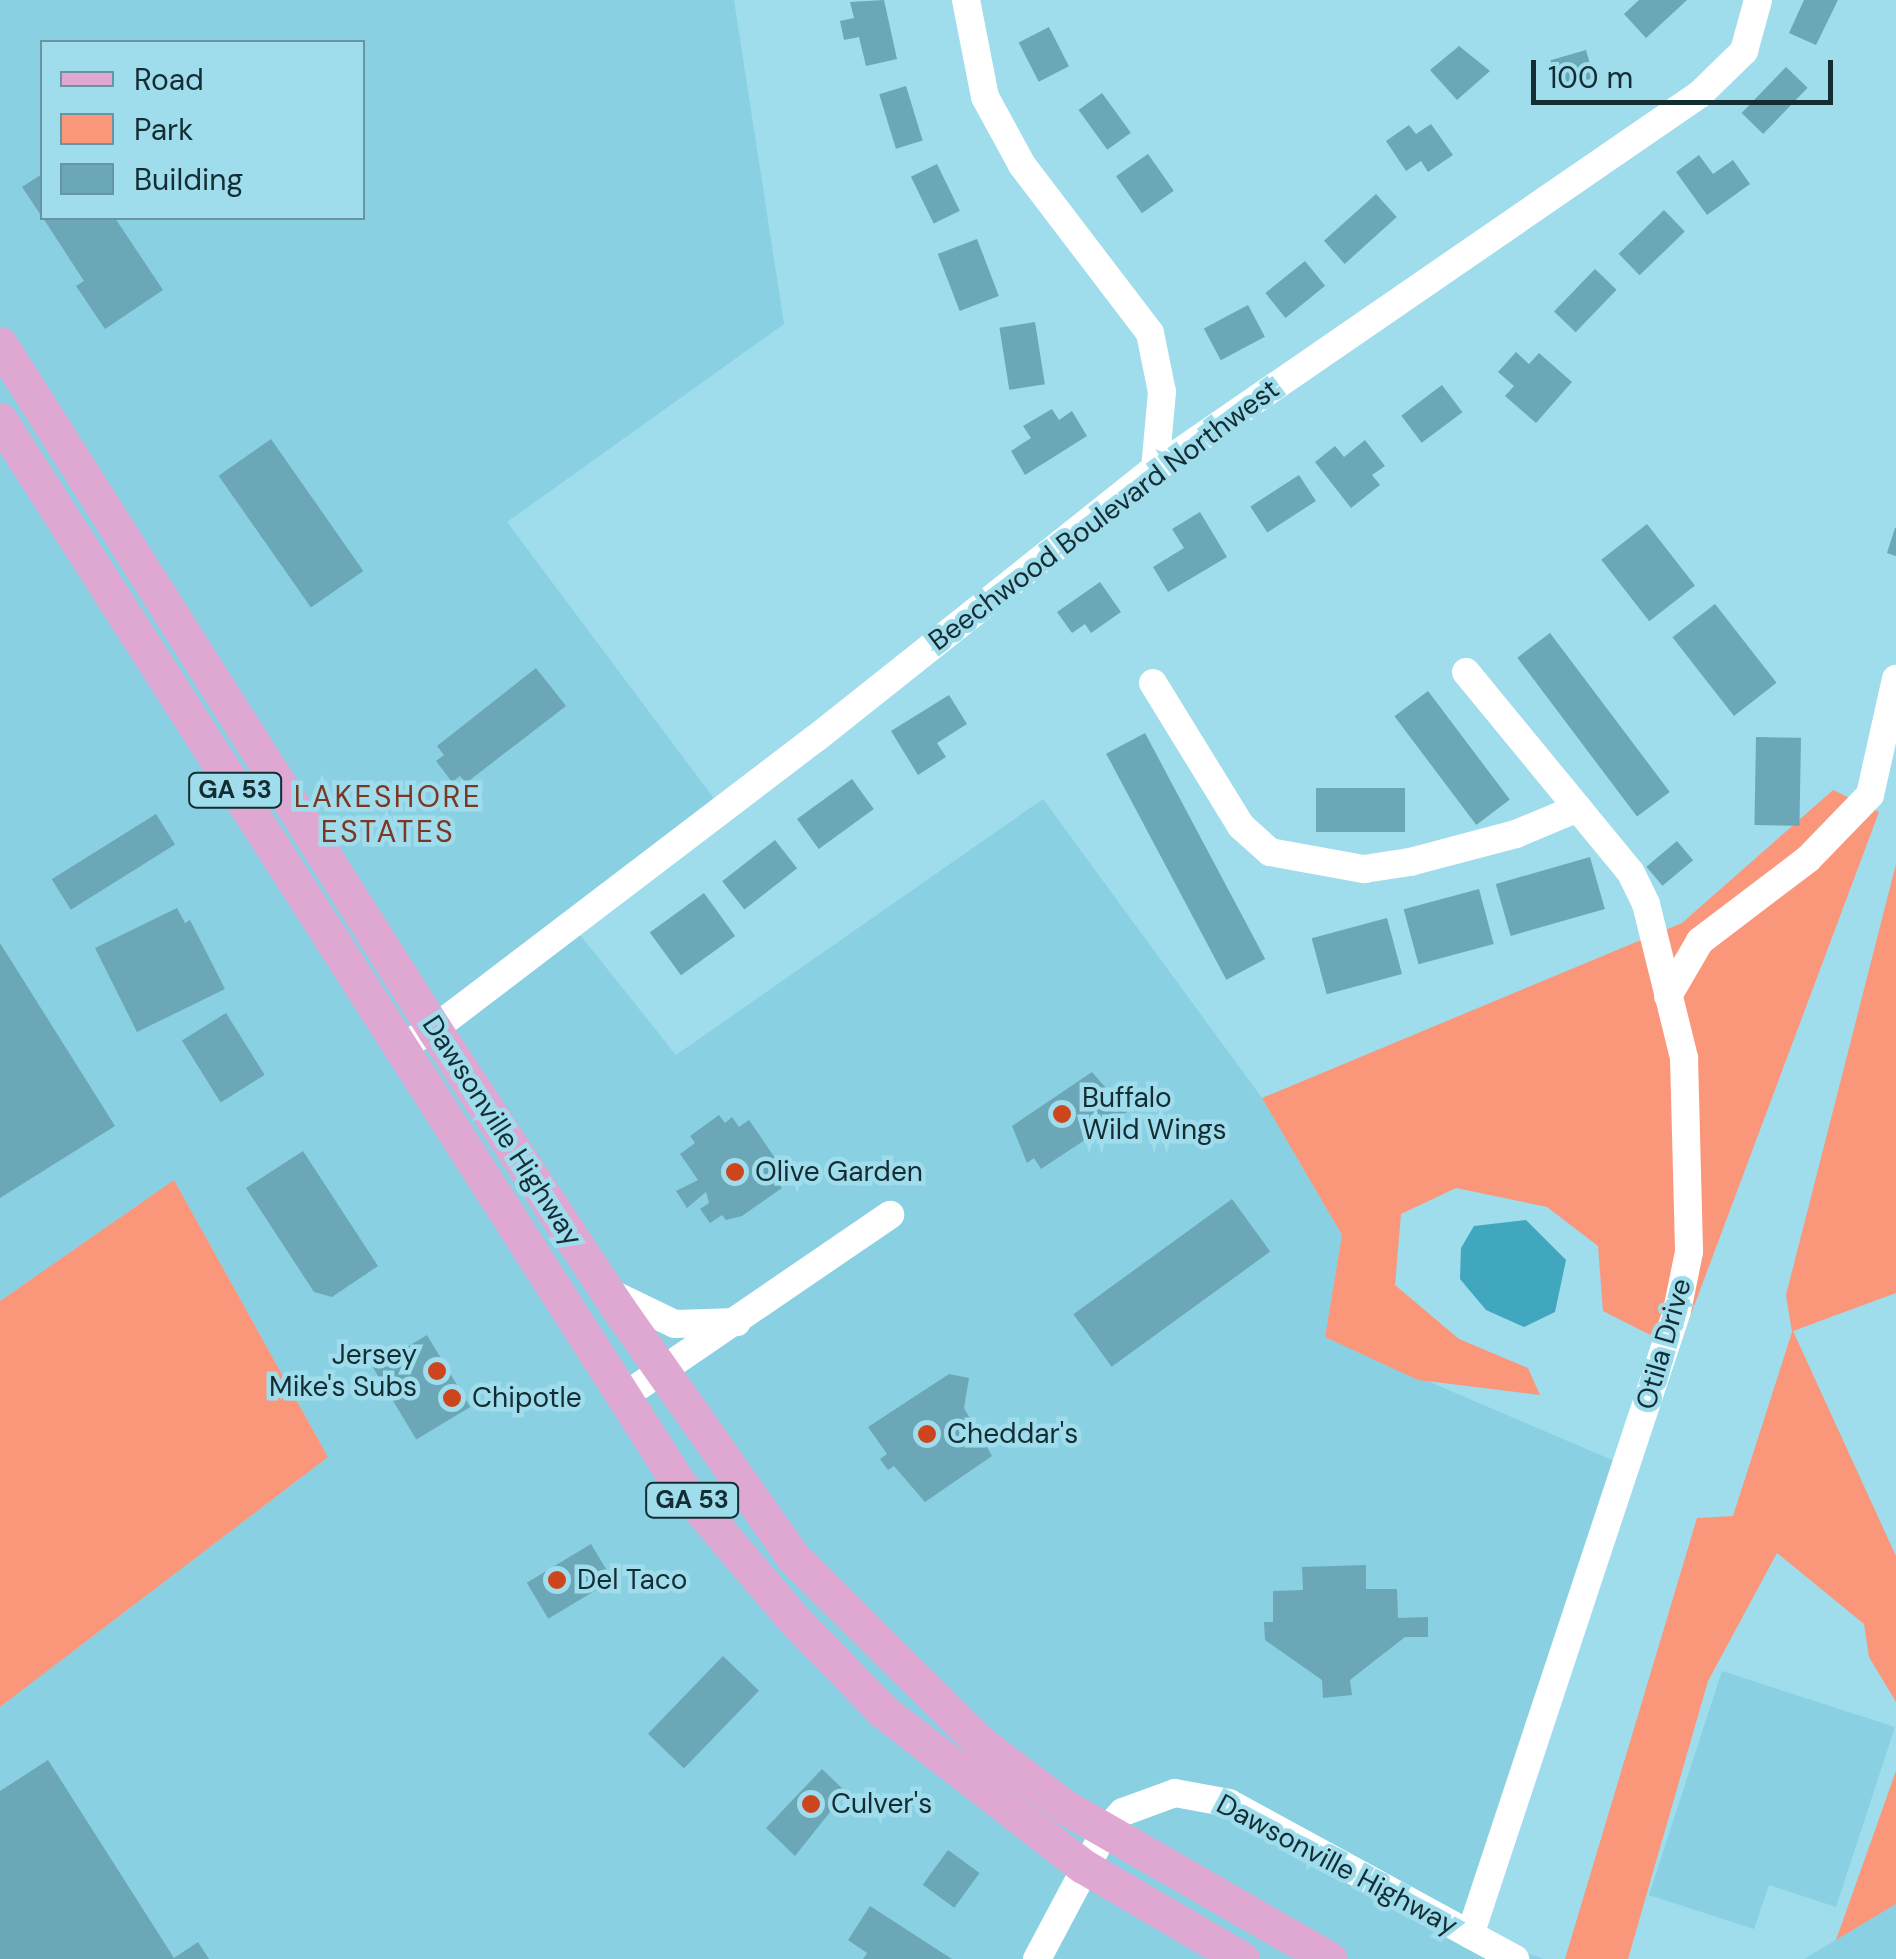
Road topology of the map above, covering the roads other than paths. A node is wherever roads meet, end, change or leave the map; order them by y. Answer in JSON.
{"nodes":[{"id":1,"x":966,"y":0,"type":"edge"},
{"id":2,"x":1758,"y":0,"type":"edge"},
{"id":3,"x":0,"y":344,"type":"edge"},
{"id":4,"x":0,"y":420,"type":"edge"},
{"id":5,"x":1156,"y":469,"type":"junction"},
{"id":6,"x":208,"y":670,"type":"junction"},
{"id":7,"x":1466,"y":672,"type":"dead end"},
{"id":8,"x":1896,"y":679,"type":"edge"},
{"id":9,"x":1153,"y":683,"type":"dead end"},
{"id":10,"x":173,"y":694,"type":"junction"},
{"id":11,"x":1578,"y":808,"type":"junction"},
{"id":12,"x":1668,"y":996,"type":"junction"},
{"id":13,"x":434,"y":1029,"type":"junction"},
{"id":14,"x":402,"y":1046,"type":"junction"},
{"id":15,"x":890,"y":1216,"type":"dead end"},
{"id":16,"x":606,"y":1291,"type":"junction"},
{"id":17,"x":737,"y":1322,"type":"junction"},
{"id":18,"x":664,"y":1374,"type":"junction"},
{"id":19,"x":626,"y":1395,"type":"junction"},
{"id":20,"x":1105,"y":1830,"type":"junction"},
{"id":21,"x":1083,"y":1866,"type":"junction"},
{"id":22,"x":1470,"y":1935,"type":"junction"},
{"id":23,"x":1037,"y":1959,"type":"edge"},
{"id":24,"x":1242,"y":1959,"type":"edge"},
{"id":25,"x":1330,"y":1959,"type":"edge"},
{"id":26,"x":1515,"y":1959,"type":"edge"}],
"edges":[{"from":1,"to":5,"type":"street"},
{"from":2,"to":5,"type":"street","name":"Beechwood Boulevard Northwest"},
{"from":3,"to":6,"type":"main road","name":"Dawsonville Highway","number":"GA 53"},
{"from":4,"to":10,"type":"main road","name":"Dawsonville Highway","number":"GA 53"},
{"from":5,"to":13,"type":"street","name":"Beechwood Boulevard Northwest"},
{"from":6,"to":10,"type":"main road"},
{"from":6,"to":13,"type":"main road","name":"Dawsonville Highway","number":"GA 53"},
{"from":7,"to":11,"type":"street","name":"Otila Drive"},
{"from":8,"to":12,"type":"street"},
{"from":9,"to":11,"type":"street"},
{"from":10,"to":14,"type":"main road","name":"Dawsonville Highway","number":"GA 53"},
{"from":11,"to":12,"type":"street","name":"Otila Drive"},
{"from":12,"to":22,"type":"street","name":"Otila Drive"},
{"from":13,"to":14,"type":"street","name":"Beechwood Boulevard Northwest"},
{"from":13,"to":16,"type":"main road","name":"Dawsonville Highway","number":"GA 53"},
{"from":14,"to":19,"type":"main road","name":"Dawsonville Highway","number":"GA 53"},
{"from":15,"to":17,"type":"street"},
{"from":16,"to":17,"type":"street"},
{"from":16,"to":18,"type":"main road","name":"Dawsonville Highway","number":"GA 53"},
{"from":17,"to":18,"type":"street"},
{"from":18,"to":19,"type":"street"},
{"from":18,"to":20,"type":"main road","name":"Dawsonville Highway","number":"GA 53"},
{"from":19,"to":21,"type":"main road","name":"Dawsonville Highway","number":"GA 53"},
{"from":20,"to":21,"type":"street"},
{"from":20,"to":22,"type":"street","name":"Dawsonville Highway"},
{"from":20,"to":25,"type":"main road","name":"Dawsonville Highway","number":"GA 53"},
{"from":21,"to":23,"type":"street"},
{"from":21,"to":24,"type":"main road","number":"GA 53"},
{"from":22,"to":26,"type":"street","name":"Dawsonville Highway"}]}
